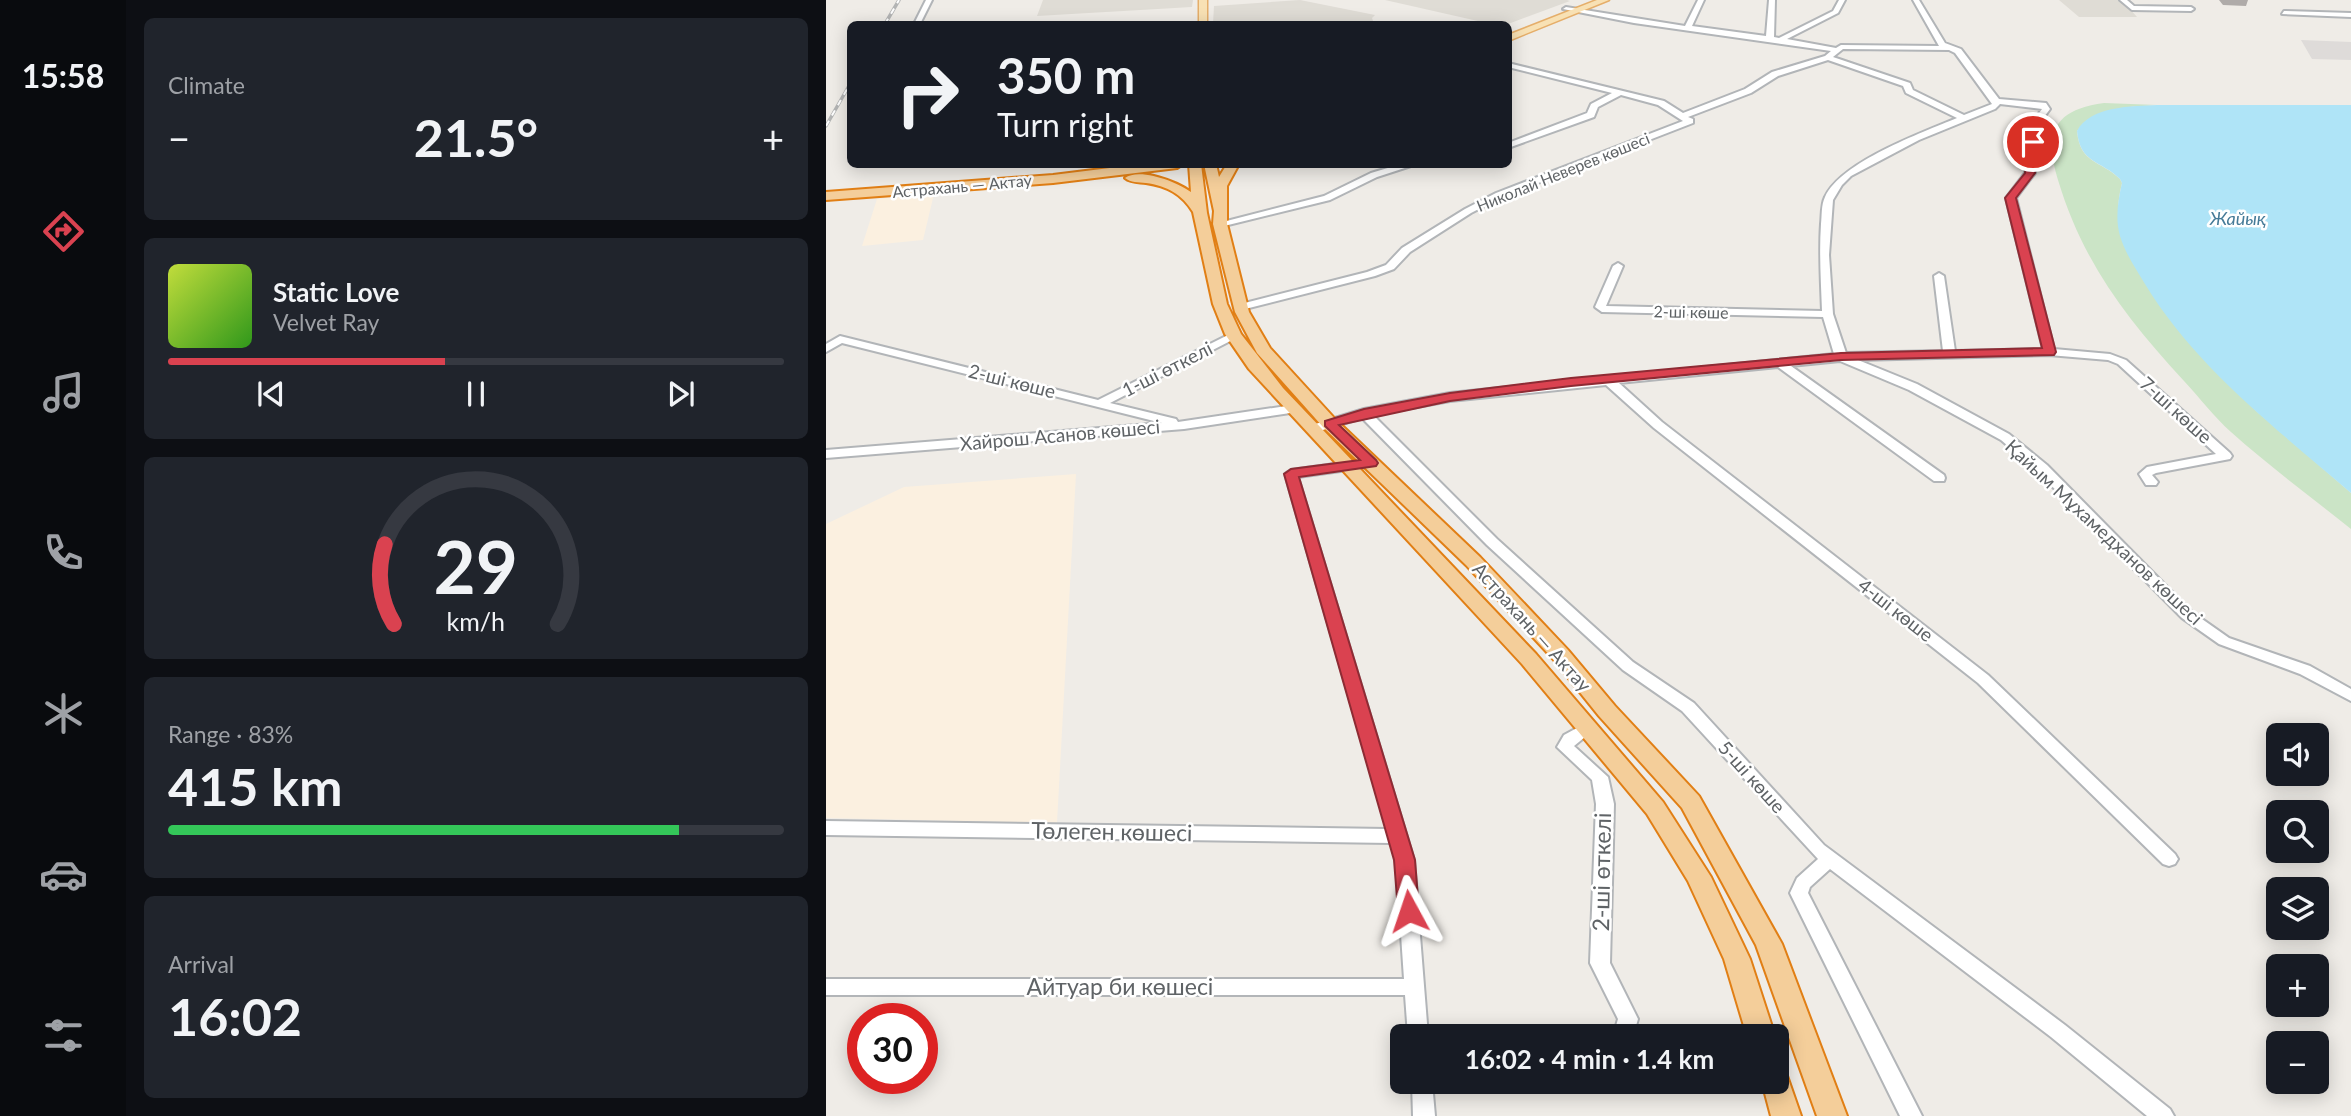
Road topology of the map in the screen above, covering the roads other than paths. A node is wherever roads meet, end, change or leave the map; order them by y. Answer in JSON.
{"nodes":[{"id":1,"x":929,"y":0,"type":"edge"},
{"id":2,"x":1203,"y":0,"type":"edge"},
{"id":3,"x":1590,"y":0,"type":"edge"},
{"id":4,"x":1605,"y":0,"type":"edge"},
{"id":5,"x":1701,"y":0,"type":"edge"},
{"id":6,"x":1772,"y":0,"type":"edge"},
{"id":7,"x":1842,"y":0,"type":"edge"},
{"id":8,"x":1916,"y":0,"type":"edge"},
{"id":9,"x":2123,"y":0,"type":"edge"},
{"id":10,"x":1566,"y":9,"type":"junction"},
{"id":11,"x":2191,"y":9,"type":"dead end"},
{"id":12,"x":1576,"y":12,"type":"junction"},
{"id":13,"x":2284,"y":13,"type":"dead end"},
{"id":14,"x":2351,"y":15,"type":"edge"},
{"id":15,"x":918,"y":21,"type":"edge"},
{"id":16,"x":1203,"y":21,"type":"edge"},
{"id":17,"x":1687,"y":29,"type":"junction"},
{"id":18,"x":1512,"y":30,"type":"edge"},
{"id":19,"x":1512,"y":36,"type":"edge"},
{"id":20,"x":1770,"y":37,"type":"junction"},
{"id":21,"x":1782,"y":39,"type":"junction"},
{"id":22,"x":1950,"y":48,"type":"junction"},
{"id":23,"x":1837,"y":50,"type":"junction"},
{"id":24,"x":1828,"y":58,"type":"junction"},
{"id":25,"x":1512,"y":66,"type":"edge"},
{"id":26,"x":1619,"y":93,"type":"junction"},
{"id":27,"x":1996,"y":101,"type":"junction"},
{"id":28,"x":1683,"y":116,"type":"junction"},
{"id":29,"x":1963,"y":118,"type":"junction"},
{"id":30,"x":1512,"y":145,"type":"edge"},
{"id":31,"x":1136,"y":168,"type":"edge"},
{"id":32,"x":1195,"y":168,"type":"edge"},
{"id":33,"x":1211,"y":168,"type":"edge"},
{"id":34,"x":1231,"y":168,"type":"edge"},
{"id":35,"x":1399,"y":168,"type":"edge"},
{"id":36,"x":1053,"y":179,"type":"junction"},
{"id":37,"x":826,"y":196,"type":"edge"},
{"id":38,"x":1200,"y":213,"type":"junction"},
{"id":39,"x":1221,"y":218,"type":"junction"},
{"id":40,"x":1618,"y":266,"type":"dead end"},
{"id":41,"x":1939,"y":276,"type":"dead end"},
{"id":42,"x":1241,"y":307,"type":"junction"},
{"id":43,"x":1828,"y":314,"type":"junction"},
{"id":44,"x":1234,"y":335,"type":"junction"},
{"id":45,"x":826,"y":348,"type":"edge"},
{"id":46,"x":1949,"y":352,"type":"junction"},
{"id":47,"x":2049,"y":352,"type":"junction"},
{"id":48,"x":1841,"y":356,"type":"junction"},
{"id":49,"x":1780,"y":364,"type":"junction"},
{"id":50,"x":1608,"y":380,"type":"junction"},
{"id":51,"x":1101,"y":403,"type":"junction"},
{"id":52,"x":1293,"y":409,"type":"junction"},
{"id":53,"x":1364,"y":413,"type":"junction"},
{"id":54,"x":1184,"y":425,"type":"junction"},
{"id":55,"x":1321,"y":426,"type":"junction"},
{"id":56,"x":826,"y":454,"type":"edge"},
{"id":57,"x":1371,"y":463,"type":"junction"},
{"id":58,"x":1349,"y":466,"type":"junction"},
{"id":59,"x":1939,"y":478,"type":"dead end"},
{"id":60,"x":2151,"y":482,"type":"dead end"},
{"id":61,"x":2351,"y":696,"type":"edge"},
{"id":62,"x":1588,"y":728,"type":"junction"},
{"id":63,"x":826,"y":828,"type":"edge"},
{"id":64,"x":1398,"y":836,"type":"junction"},
{"id":65,"x":1830,"y":859,"type":"junction"},
{"id":66,"x":2169,"y":859,"type":"dead end"},
{"id":67,"x":826,"y":986,"type":"edge"},
{"id":68,"x":1415,"y":987,"type":"junction"},
{"id":69,"x":1417,"y":1024,"type":"edge"},
{"id":70,"x":1627,"y":1024,"type":"edge"},
{"id":71,"x":1757,"y":1024,"type":"edge"},
{"id":72,"x":1423,"y":1094,"type":"edge"},
{"id":73,"x":1780,"y":1094,"type":"edge"},
{"id":74,"x":1424,"y":1116,"type":"edge"},
{"id":75,"x":1786,"y":1116,"type":"edge"},
{"id":76,"x":1832,"y":1116,"type":"edge"},
{"id":77,"x":1911,"y":1116,"type":"edge"},
{"id":78,"x":2163,"y":1116,"type":"edge"}],
"edges":[{"from":1,"to":15,"type":"street"},
{"from":2,"to":16,"type":"main road"},
{"from":3,"to":10,"type":"main road"},
{"from":4,"to":12,"type":"main road"},
{"from":5,"to":17,"type":"street"},
{"from":6,"to":20,"type":"street"},
{"from":7,"to":21,"type":"street"},
{"from":8,"to":22,"type":"street"},
{"from":9,"to":11,"type":"street"},
{"from":10,"to":12,"type":"street"},
{"from":10,"to":18,"type":"main road"},
{"from":12,"to":17,"type":"street"},
{"from":12,"to":19,"type":"main road"},
{"from":13,"to":14,"type":"street"},
{"from":17,"to":20,"type":"street"},
{"from":20,"to":21,"type":"street"},
{"from":21,"to":23,"type":"street"},
{"from":22,"to":23,"type":"street"},
{"from":22,"to":27,"type":"street"},
{"from":23,"to":24,"type":"street","name":"Николай Неверев көшесі"},
{"from":24,"to":28,"type":"street","name":"Николай Неверев көшесі"},
{"from":24,"to":29,"type":"street"},
{"from":25,"to":26,"type":"street","name":"Николай Неверев көшесі"},
{"from":26,"to":28,"type":"street","name":"Николай Неверев көшесі"},
{"from":26,"to":30,"type":"street"},
{"from":27,"to":29,"type":"street"},
{"from":27,"to":47,"type":"street"},
{"from":28,"to":42,"type":"street","name":"Николай Неверев көшесі"},
{"from":29,"to":43,"type":"street"},
{"from":31,"to":36,"type":"highway","name":"Астрахань — Актау"},
{"from":32,"to":38,"type":"highway","name":"Астрахань — Актау"},
{"from":33,"to":39,"type":"highway","name":"Астрахань — Актау"},
{"from":34,"to":39,"type":"highway"},
{"from":35,"to":39,"type":"street"},
{"from":36,"to":37,"type":"highway","name":"Астрахань — Актау"},
{"from":36,"to":38,"type":"highway"},
{"from":38,"to":39,"type":"highway"},
{"from":38,"to":44,"type":"highway","name":"Астрахань — Актау"},
{"from":39,"to":42,"type":"highway","name":"Астрахань — Актау"},
{"from":40,"to":43,"type":"street","name":"2-ші көше"},
{"from":41,"to":46,"type":"street"},
{"from":42,"to":55,"type":"highway","name":"Астрахань — Актау"},
{"from":43,"to":48,"type":"street"},
{"from":44,"to":51,"type":"street","name":"1-ші өткелі"},
{"from":44,"to":52,"type":"highway","name":"Астрахань — Актау"},
{"from":45,"to":51,"type":"street","name":"2-ші көше"},
{"from":46,"to":47,"type":"street"},
{"from":46,"to":48,"type":"street"},
{"from":47,"to":60,"type":"street","name":"7-шi көше"},
{"from":48,"to":49,"type":"street"},
{"from":48,"to":61,"type":"street","name":"Қайым Мұхамедханов көшесi"},
{"from":49,"to":50,"type":"street"},
{"from":49,"to":59,"type":"street"},
{"from":50,"to":53,"type":"street"},
{"from":50,"to":66,"type":"street","name":"4-шi көше"},
{"from":51,"to":54,"type":"street","name":"2-ші көше"},
{"from":52,"to":54,"type":"street","name":"Хайрош Асанов көшесі"},
{"from":52,"to":55,"type":"highway","name":"Астрахань — Актау"},
{"from":53,"to":55,"type":"street"},
{"from":53,"to":65,"type":"street","name":"5-шi көше"},
{"from":54,"to":56,"type":"street","name":"Хайрош Асанов көшесі"},
{"from":55,"to":57,"type":"highway","name":"Астрахань — Актау"},
{"from":55,"to":58,"type":"highway","name":"Астрахань — Актау"},
{"from":57,"to":58,"type":"street"},
{"from":57,"to":76,"type":"highway","name":"Астрахань — Актау"},
{"from":58,"to":62,"type":"highway","name":"Астрахань — Актау"},
{"from":58,"to":64,"type":"street"},
{"from":62,"to":70,"type":"street","name":"2-ші өткелі"},
{"from":62,"to":71,"type":"highway","name":"Астрахань — Актау"},
{"from":63,"to":64,"type":"street","name":"Төлеген көшесі"},
{"from":64,"to":68,"type":"street"},
{"from":65,"to":77,"type":"street"},
{"from":65,"to":78,"type":"street","name":"5-шi көше"},
{"from":67,"to":68,"type":"street","name":"Айтуар би көшесі"},
{"from":68,"to":69,"type":"street"},
{"from":72,"to":74,"type":"street"},
{"from":73,"to":75,"type":"highway"}]}
